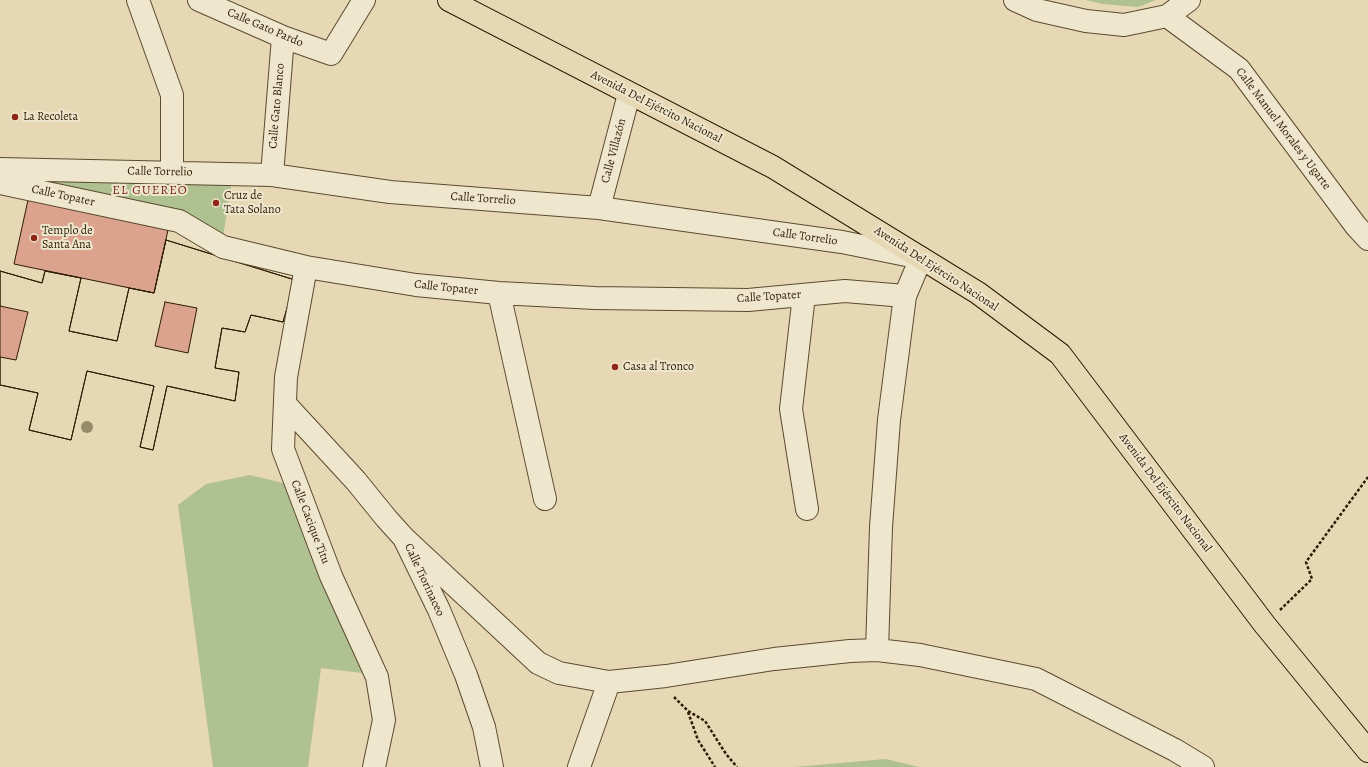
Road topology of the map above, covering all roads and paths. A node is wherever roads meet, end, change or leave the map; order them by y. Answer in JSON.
{"nodes":[{"id":1,"x":138,"y":0,"type":"edge"},
{"id":2,"x":199,"y":0,"type":"edge"},
{"id":3,"x":364,"y":0,"type":"edge"},
{"id":4,"x":449,"y":0,"type":"edge"},
{"id":5,"x":1015,"y":0,"type":"edge"},
{"id":6,"x":1189,"y":0,"type":"edge"},
{"id":7,"x":1167,"y":16,"type":"junction"},
{"id":8,"x":283,"y":37,"type":"junction"},
{"id":9,"x":629,"y":94,"type":"junction"},
{"id":10,"x":0,"y":169,"type":"edge"},
{"id":11,"x":172,"y":172,"type":"junction"},
{"id":12,"x":272,"y":175,"type":"junction"},
{"id":13,"x":0,"y":183,"type":"edge"},
{"id":14,"x":599,"y":208,"type":"junction"},
{"id":15,"x":1368,"y":239,"type":"edge"},
{"id":16,"x":921,"y":258,"type":"junction"},
{"id":17,"x":306,"y":267,"type":"junction"},
{"id":18,"x":499,"y":293,"type":"junction"},
{"id":19,"x":804,"y":295,"type":"junction"},
{"id":20,"x":905,"y":296,"type":"junction"},
{"id":21,"x":286,"y":405,"type":"junction"},
{"id":22,"x":1368,"y":477,"type":"edge"},
{"id":23,"x":545,"y":499,"type":"dead end"},
{"id":24,"x":807,"y":509,"type":"dead end"},
{"id":25,"x":404,"y":538,"type":"junction"},
{"id":26,"x":1265,"y":625,"type":"junction"},
{"id":27,"x":878,"y":650,"type":"junction"},
{"id":28,"x":666,"y":676,"type":"junction"},
{"id":29,"x":609,"y":682,"type":"junction"},
{"id":30,"x":688,"y":711,"type":"junction"},
{"id":31,"x":1368,"y":751,"type":"edge"},
{"id":32,"x":374,"y":767,"type":"edge"},
{"id":33,"x":492,"y":767,"type":"edge"},
{"id":34,"x":579,"y":767,"type":"edge"},
{"id":35,"x":715,"y":767,"type":"edge"},
{"id":36,"x":737,"y":767,"type":"edge"},
{"id":37,"x":1203,"y":767,"type":"edge"}],
"edges":[{"from":1,"to":11,"type":"street"},
{"from":2,"to":8,"type":"street","name":"Calle Gato Pardo"},
{"from":3,"to":8,"type":"street","name":"Calle Gato Pardo"},
{"from":4,"to":9,"type":"main road","name":"Avenida Del Ejército Nacional"},
{"from":5,"to":7,"type":"street"},
{"from":6,"to":7,"type":"street"},
{"from":7,"to":15,"type":"street","name":"Calle Manuel Morales y Ugarte"},
{"from":8,"to":12,"type":"street","name":"Calle Gato Blanco"},
{"from":9,"to":14,"type":"street","name":"Calle Villazón"},
{"from":9,"to":16,"type":"main road","name":"Avenida Del Ejército Nacional"},
{"from":10,"to":11,"type":"street","name":"Calle Torrelio"},
{"from":11,"to":12,"type":"street","name":"Calle Torrelio"},
{"from":12,"to":14,"type":"street","name":"Calle Torrelio"},
{"from":13,"to":17,"type":"street","name":"Calle Topater"},
{"from":14,"to":16,"type":"street","name":"Calle Torrelio"},
{"from":16,"to":20,"type":"street"},
{"from":16,"to":26,"type":"main road","name":"Avenida Del Ejército Nacional"},
{"from":17,"to":18,"type":"street","name":"Calle Topater"},
{"from":17,"to":21,"type":"street","name":"Calle Cacique Titu"},
{"from":18,"to":19,"type":"street","name":"Calle Topater"},
{"from":18,"to":23,"type":"street"},
{"from":19,"to":20,"type":"street","name":"Calle Topater"},
{"from":19,"to":24,"type":"street"},
{"from":20,"to":27,"type":"street"},
{"from":21,"to":25,"type":"street","name":"Calle Tiorinaceo"},
{"from":21,"to":32,"type":"street","name":"Calle Cacique Titu"},
{"from":22,"to":26,"type":"path"},
{"from":25,"to":29,"type":"street"},
{"from":25,"to":33,"type":"street","name":"Calle Tiorinaceo"},
{"from":26,"to":31,"type":"main road","name":"Avenida Del Ejército Nacional"},
{"from":27,"to":28,"type":"street"},
{"from":27,"to":37,"type":"street"},
{"from":28,"to":29,"type":"street"},
{"from":28,"to":30,"type":"path"},
{"from":29,"to":34,"type":"street"},
{"from":30,"to":35,"type":"path"},
{"from":30,"to":36,"type":"path"}]}
